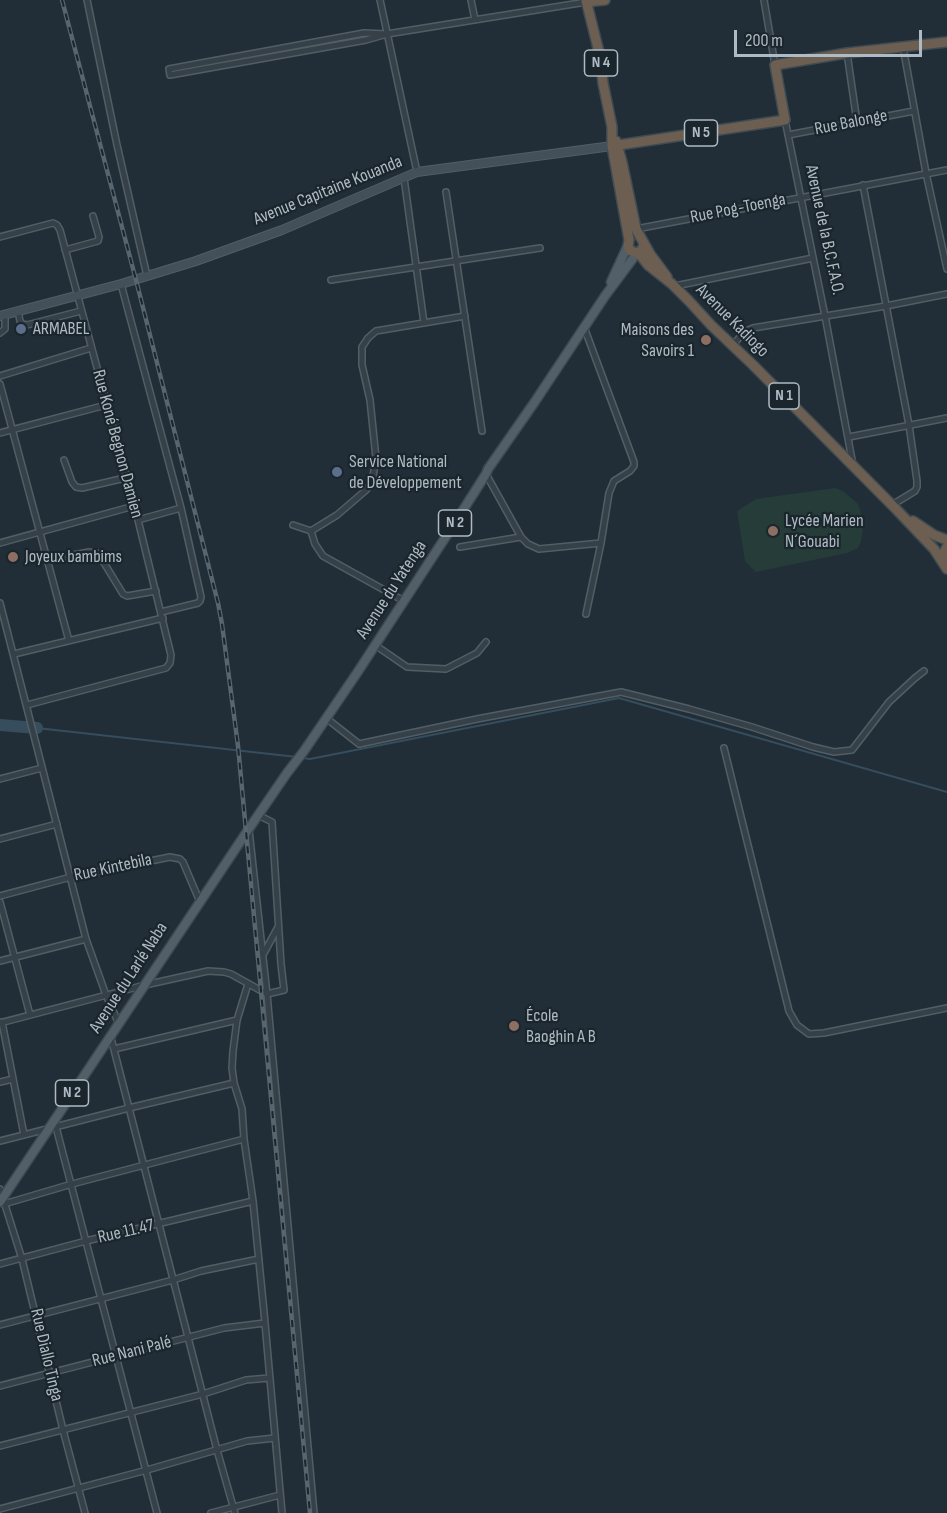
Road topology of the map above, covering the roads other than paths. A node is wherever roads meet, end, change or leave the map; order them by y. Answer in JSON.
{"nodes":[{"id":1,"x":87,"y":0,"type":"edge"},
{"id":2,"x":380,"y":0,"type":"edge"},
{"id":3,"x":471,"y":0,"type":"edge"},
{"id":4,"x":605,"y":0,"type":"edge"},
{"id":5,"x":764,"y":0,"type":"edge"},
{"id":6,"x":586,"y":1,"type":"edge"},
{"id":7,"x":476,"y":20,"type":"junction"},
{"id":8,"x":387,"y":34,"type":"junction"},
{"id":9,"x":947,"y":42,"type":"edge"},
{"id":10,"x":903,"y":47,"type":"junction"},
{"id":11,"x":847,"y":53,"type":"junction"},
{"id":12,"x":775,"y":65,"type":"junction"},
{"id":13,"x":914,"y":111,"type":"junction"},
{"id":14,"x":785,"y":120,"type":"junction"},
{"id":15,"x":857,"y":122,"type":"junction"},
{"id":16,"x":788,"y":135,"type":"junction"},
{"id":17,"x":615,"y":146,"type":"junction"},
{"id":18,"x":947,"y":170,"type":"edge"},
{"id":19,"x":417,"y":172,"type":"junction"},
{"id":20,"x":926,"y":173,"type":"junction"},
{"id":21,"x":404,"y":178,"type":"junction"},
{"id":22,"x":863,"y":185,"type":"junction"},
{"id":23,"x":446,"y":192,"type":"dead end"},
{"id":24,"x":801,"y":197,"type":"junction"},
{"id":25,"x":93,"y":216,"type":"dead end"},
{"id":26,"x":636,"y":229,"type":"junction"},
{"id":27,"x":0,"y":237,"type":"edge"},
{"id":28,"x":643,"y":241,"type":"junction"},
{"id":29,"x":629,"y":243,"type":"junction"},
{"id":30,"x":540,"y":248,"type":"dead end"},
{"id":31,"x":65,"y":250,"type":"junction"},
{"id":32,"x":637,"y":253,"type":"junction"},
{"id":33,"x":813,"y":258,"type":"junction"},
{"id":34,"x":456,"y":261,"type":"junction"},
{"id":35,"x":416,"y":267,"type":"junction"},
{"id":36,"x":947,"y":269,"type":"edge"},
{"id":37,"x":147,"y":276,"type":"junction"},
{"id":38,"x":330,"y":280,"type":"dead end"},
{"id":39,"x":121,"y":284,"type":"junction"},
{"id":40,"x":672,"y":285,"type":"junction"},
{"id":41,"x":947,"y":294,"type":"edge"},
{"id":42,"x":77,"y":295,"type":"junction"},
{"id":43,"x":605,"y":296,"type":"junction"},
{"id":44,"x":886,"y":306,"type":"junction"},
{"id":45,"x":81,"y":310,"type":"junction"},
{"id":46,"x":18,"y":311,"type":"junction"},
{"id":47,"x":3,"y":315,"type":"edge"},
{"id":48,"x":465,"y":316,"type":"junction"},
{"id":49,"x":825,"y":316,"type":"junction"},
{"id":50,"x":424,"y":323,"type":"junction"},
{"id":51,"x":584,"y":327,"type":"junction"},
{"id":52,"x":0,"y":333,"type":"edge"},
{"id":53,"x":733,"y":345,"type":"junction"},
{"id":54,"x":91,"y":348,"type":"junction"},
{"id":55,"x":0,"y":376,"type":"edge"},
{"id":56,"x":0,"y":384,"type":"edge"},
{"id":57,"x":106,"y":405,"type":"junction"},
{"id":58,"x":947,"y":418,"type":"edge"},
{"id":59,"x":909,"y":425,"type":"junction"},
{"id":60,"x":11,"y":430,"type":"junction"},
{"id":61,"x":482,"y":431,"type":"dead end"},
{"id":62,"x":0,"y":433,"type":"edge"},
{"id":63,"x":849,"y":436,"type":"junction"},
{"id":64,"x":64,"y":460,"type":"dead end"},
{"id":65,"x":853,"y":466,"type":"junction"},
{"id":66,"x":486,"y":474,"type":"junction"},
{"id":67,"x":125,"y":478,"type":"junction"},
{"id":68,"x":134,"y":506,"type":"junction"},
{"id":69,"x":894,"y":507,"type":"junction"},
{"id":70,"x":181,"y":508,"type":"junction"},
{"id":71,"x":138,"y":520,"type":"junction"},
{"id":72,"x":293,"y":525,"type":"dead end"},
{"id":73,"x":311,"y":531,"type":"junction"},
{"id":74,"x":39,"y":532,"type":"junction"},
{"id":75,"x":521,"y":537,"type":"junction"},
{"id":76,"x":947,"y":540,"type":"edge"},
{"id":77,"x":0,"y":543,"type":"edge"},
{"id":78,"x":602,"y":543,"type":"junction"},
{"id":79,"x":460,"y":547,"type":"dead end"},
{"id":80,"x":947,"y":547,"type":"edge"},
{"id":81,"x":47,"y":560,"type":"junction"},
{"id":82,"x":945,"y":565,"type":"edge"},
{"id":83,"x":156,"y":591,"type":"junction"},
{"id":84,"x":404,"y":601,"type":"junction"},
{"id":85,"x":0,"y":603,"type":"edge"},
{"id":86,"x":586,"y":614,"type":"dead end"},
{"id":87,"x":162,"y":615,"type":"junction"},
{"id":88,"x":69,"y":641,"type":"junction"},
{"id":89,"x":486,"y":642,"type":"dead end"},
{"id":90,"x":375,"y":645,"type":"junction"},
{"id":91,"x":14,"y":654,"type":"junction"},
{"id":92,"x":924,"y":671,"type":"dead end"},
{"id":93,"x":27,"y":705,"type":"junction"},
{"id":94,"x":326,"y":718,"type":"junction"},
{"id":95,"x":724,"y":748,"type":"dead end"},
{"id":96,"x":42,"y":768,"type":"junction"},
{"id":97,"x":287,"y":773,"type":"joint"},
{"id":98,"x":0,"y":779,"type":"edge"},
{"id":99,"x":258,"y":815,"type":"junction"},
{"id":100,"x":57,"y":824,"type":"junction"},
{"id":101,"x":249,"y":828,"type":"junction"},
{"id":102,"x":0,"y":839,"type":"edge"},
{"id":103,"x":71,"y":877,"type":"junction"},
{"id":104,"x":0,"y":896,"type":"edge"},
{"id":105,"x":0,"y":902,"type":"edge"},
{"id":106,"x":200,"y":902,"type":"junction"},
{"id":107,"x":279,"y":926,"type":"junction"},
{"id":108,"x":86,"y":939,"type":"junction"},
{"id":109,"x":263,"y":954,"type":"junction"},
{"id":110,"x":14,"y":958,"type":"junction"},
{"id":111,"x":0,"y":961,"type":"edge"},
{"id":112,"x":248,"y":984,"type":"junction"},
{"id":113,"x":145,"y":985,"type":"junction"},
{"id":114,"x":267,"y":994,"type":"junction"},
{"id":115,"x":106,"y":995,"type":"junction"},
{"id":116,"x":947,"y":1008,"type":"edge"},
{"id":117,"x":30,"y":1015,"type":"junction"},
{"id":118,"x":237,"y":1020,"type":"junction"},
{"id":119,"x":1,"y":1022,"type":"edge"},
{"id":120,"x":119,"y":1024,"type":"junction"},
{"id":121,"x":111,"y":1038,"type":"junction"},
{"id":122,"x":114,"y":1049,"type":"junction"},
{"id":123,"x":13,"y":1079,"type":"junction"},
{"id":124,"x":0,"y":1082,"type":"edge"},
{"id":125,"x":234,"y":1083,"type":"junction"},
{"id":126,"x":129,"y":1108,"type":"junction"},
{"id":127,"x":53,"y":1128,"type":"junction"},
{"id":128,"x":24,"y":1135,"type":"junction"},
{"id":129,"x":244,"y":1139,"type":"junction"},
{"id":130,"x":0,"y":1141,"type":"edge"},
{"id":131,"x":144,"y":1165,"type":"junction"},
{"id":132,"x":72,"y":1184,"type":"junction"},
{"id":133,"x":2,"y":1198,"type":"edge"},
{"id":134,"x":253,"y":1201,"type":"junction"},
{"id":135,"x":159,"y":1224,"type":"junction"},
{"id":136,"x":86,"y":1241,"type":"junction"},
{"id":137,"x":22,"y":1259,"type":"junction"},
{"id":138,"x":259,"y":1259,"type":"junction"},
{"id":139,"x":0,"y":1264,"type":"edge"},
{"id":140,"x":173,"y":1280,"type":"junction"},
{"id":141,"x":101,"y":1298,"type":"junction"},
{"id":142,"x":36,"y":1315,"type":"junction"},
{"id":143,"x":265,"y":1323,"type":"junction"},
{"id":144,"x":0,"y":1325,"type":"edge"},
{"id":145,"x":188,"y":1338,"type":"junction"},
{"id":146,"x":116,"y":1356,"type":"junction"},
{"id":147,"x":50,"y":1372,"type":"junction"},
{"id":148,"x":269,"y":1378,"type":"junction"},
{"id":149,"x":0,"y":1386,"type":"edge"},
{"id":150,"x":203,"y":1394,"type":"junction"},
{"id":151,"x":131,"y":1412,"type":"junction"},
{"id":152,"x":63,"y":1430,"type":"junction"},
{"id":153,"x":275,"y":1438,"type":"junction"},
{"id":154,"x":0,"y":1446,"type":"edge"},
{"id":155,"x":217,"y":1450,"type":"junction"},
{"id":156,"x":147,"y":1470,"type":"junction"},
{"id":157,"x":78,"y":1489,"type":"junction"},
{"id":158,"x":280,"y":1495,"type":"junction"},
{"id":159,"x":0,"y":1509,"type":"edge"},
{"id":160,"x":234,"y":1510,"type":"edge"},
{"id":161,"x":85,"y":1513,"type":"edge"},
{"id":162,"x":158,"y":1513,"type":"edge"},
{"id":163,"x":211,"y":1513,"type":"edge"},
{"id":164,"x":282,"y":1513,"type":"edge"},
{"id":165,"x":314,"y":1513,"type":"edge"}],
"edges":[{"from":1,"to":37,"type":"street"},
{"from":2,"to":8,"type":"street"},
{"from":3,"to":7,"type":"street"},
{"from":4,"to":6,"type":"highway"},
{"from":5,"to":12,"type":"street","name":"Avenue de la B.C.F.A.O."},
{"from":6,"to":7,"type":"street"},
{"from":6,"to":17,"type":"highway","number":"N 4"},
{"from":7,"to":8,"type":"street"},
{"from":8,"to":8,"type":"street"},
{"from":8,"to":19,"type":"street"},
{"from":9,"to":10,"type":"highway"},
{"from":10,"to":11,"type":"highway"},
{"from":10,"to":13,"type":"street"},
{"from":11,"to":12,"type":"highway"},
{"from":11,"to":15,"type":"street"},
{"from":12,"to":14,"type":"highway","name":"Avenue de la B.C.F.A.O."},
{"from":13,"to":15,"type":"street","name":"Rue Balonge"},
{"from":13,"to":20,"type":"street"},
{"from":14,"to":16,"type":"street","name":"Avenue de la B.C.F.A.O."},
{"from":14,"to":17,"type":"highway","name":"Avenue Capitaine Kouanda","number":"N 5"},
{"from":15,"to":16,"type":"street","name":"Rue Balonge"},
{"from":16,"to":24,"type":"street","name":"Avenue de la B.C.F.A.O."},
{"from":17,"to":19,"type":"street","name":"Avenue Capitaine Kouanda"},
{"from":17,"to":26,"type":"highway","number":"N 4"},
{"from":17,"to":29,"type":"highway","number":"N 4"},
{"from":18,"to":20,"type":"street","name":"Rue Pog-Toenga"},
{"from":19,"to":21,"type":"street","name":"Avenue Capitaine Kouanda"},
{"from":20,"to":22,"type":"street","name":"Rue Pog-Toenga"},
{"from":20,"to":36,"type":"street"},
{"from":21,"to":35,"type":"street"},
{"from":21,"to":37,"type":"street","name":"Avenue Capitaine Kouanda"},
{"from":22,"to":24,"type":"street","name":"Rue Pog-Toenga"},
{"from":22,"to":44,"type":"street"},
{"from":23,"to":34,"type":"street"},
{"from":24,"to":26,"type":"street","name":"Rue Pog-Toenga"},
{"from":24,"to":33,"type":"street","name":"Avenue de la B.C.F.A.O."},
{"from":25,"to":31,"type":"street"},
{"from":26,"to":28,"type":"highway","number":"N 4"},
{"from":27,"to":31,"type":"street","name":"Rue Koné Begnon Damien"},
{"from":28,"to":29,"type":"highway"},
{"from":28,"to":32,"type":"highway"},
{"from":28,"to":40,"type":"highway","name":"Avenue Kadiogo","number":"N 1"},
{"from":29,"to":32,"type":"highway"},
{"from":29,"to":43,"type":"main road","name":"Avenue du Yatenga","number":"N 2"},
{"from":30,"to":34,"type":"street"},
{"from":31,"to":42,"type":"street","name":"Rue Koné Begnon Damien"},
{"from":32,"to":40,"type":"highway","name":"Avenue Kadiogo","number":"N 1"},
{"from":32,"to":43,"type":"main road","name":"Avenue du Yatenga","number":"N 2"},
{"from":33,"to":40,"type":"street"},
{"from":33,"to":49,"type":"street","name":"Avenue de la B.C.F.A.O."},
{"from":34,"to":35,"type":"street"},
{"from":34,"to":48,"type":"street"},
{"from":35,"to":38,"type":"street"},
{"from":35,"to":50,"type":"street"},
{"from":37,"to":39,"type":"street","name":"Avenue Capitaine Kouanda"},
{"from":39,"to":42,"type":"street","name":"Avenue Capitaine Kouanda"},
{"from":39,"to":70,"type":"street"},
{"from":40,"to":53,"type":"highway","name":"Avenue Kadiogo","number":"N 1"},
{"from":41,"to":44,"type":"street"},
{"from":42,"to":45,"type":"street","name":"Rue Koné Begnon Damien"},
{"from":42,"to":46,"type":"street","name":"Avenue Capitaine Kouanda"},
{"from":43,"to":51,"type":"main road","name":"Avenue du Yatenga","number":"N 2"},
{"from":44,"to":49,"type":"street"},
{"from":44,"to":59,"type":"street"},
{"from":45,"to":46,"type":"street"},
{"from":45,"to":54,"type":"street","name":"Rue Koné Begnon Damien"},
{"from":46,"to":47,"type":"street","name":"Avenue Capitaine Kouanda"},
{"from":47,"to":52,"type":"street"},
{"from":48,"to":50,"type":"street"},
{"from":48,"to":61,"type":"street"},
{"from":49,"to":53,"type":"street"},
{"from":49,"to":63,"type":"street","name":"Avenue de la B.C.F.A.O."},
{"from":50,"to":73,"type":"street"},
{"from":51,"to":66,"type":"main road","name":"Avenue du Yatenga","number":"N 2"},
{"from":51,"to":78,"type":"street"},
{"from":53,"to":65,"type":"highway","name":"Avenue Kadiogo","number":"N 1"},
{"from":54,"to":55,"type":"street"},
{"from":54,"to":57,"type":"street","name":"Rue Koné Begnon Damien"},
{"from":56,"to":60,"type":"street"},
{"from":57,"to":60,"type":"street"},
{"from":57,"to":67,"type":"street","name":"Rue Koné Begnon Damien"},
{"from":58,"to":59,"type":"street"},
{"from":59,"to":63,"type":"street"},
{"from":59,"to":69,"type":"street"},
{"from":60,"to":62,"type":"street"},
{"from":60,"to":74,"type":"street"},
{"from":63,"to":65,"type":"street","name":"Avenue de la B.C.F.A.O."},
{"from":64,"to":67,"type":"street"},
{"from":65,"to":69,"type":"highway","name":"Avenue Kadiogo","number":"N 1"},
{"from":66,"to":75,"type":"street"},
{"from":66,"to":84,"type":"main road","name":"Avenue du Yatenga","number":"N 2"},
{"from":67,"to":68,"type":"street","name":"Rue Koné Begnon Damien"},
{"from":68,"to":71,"type":"street","name":"Rue Koné Begnon Damien"},
{"from":68,"to":74,"type":"street"},
{"from":69,"to":76,"type":"highway","name":"Avenue Kadiogo","number":"N 1"},
{"from":69,"to":82,"type":"highway","name":"Avenue Kadiogo","number":"N 1"},
{"from":70,"to":71,"type":"street"},
{"from":70,"to":87,"type":"street"},
{"from":71,"to":83,"type":"street","name":"Rue Koné Begnon Damien"},
{"from":72,"to":73,"type":"street"},
{"from":73,"to":84,"type":"street"},
{"from":74,"to":77,"type":"street"},
{"from":74,"to":81,"type":"street"},
{"from":75,"to":78,"type":"street"},
{"from":75,"to":79,"type":"street"},
{"from":78,"to":86,"type":"street"},
{"from":80,"to":82,"type":"highway"},
{"from":81,"to":83,"type":"street"},
{"from":81,"to":88,"type":"street"},
{"from":83,"to":87,"type":"street","name":"Rue Koné Begnon Damien"},
{"from":84,"to":90,"type":"main road","name":"Avenue du Yatenga","number":"N 2"},
{"from":85,"to":91,"type":"street"},
{"from":87,"to":88,"type":"street"},
{"from":87,"to":93,"type":"street","name":"Rue Koné Begnon Damien"},
{"from":88,"to":91,"type":"street"},
{"from":89,"to":90,"type":"street"},
{"from":90,"to":94,"type":"main road","name":"Avenue du Yatenga","number":"N 2"},
{"from":91,"to":93,"type":"street"},
{"from":92,"to":94,"type":"street"},
{"from":93,"to":96,"type":"street"},
{"from":94,"to":97,"type":"main road","name":"Avenue du Yatenga","number":"N 2"},
{"from":95,"to":116,"type":"street"},
{"from":96,"to":98,"type":"street"},
{"from":96,"to":100,"type":"street"},
{"from":97,"to":99,"type":"main road","name":"Avenue du Larlé Naba","number":"N 2"},
{"from":99,"to":101,"type":"main road","name":"Avenue du Larlé Naba","number":"N 2"},
{"from":99,"to":107,"type":"street"},
{"from":100,"to":102,"type":"street"},
{"from":100,"to":103,"type":"street"},
{"from":101,"to":106,"type":"main road","name":"Avenue du Larlé Naba","number":"N 2"},
{"from":101,"to":109,"type":"street"},
{"from":103,"to":104,"type":"street","name":"Rue Kintebila"},
{"from":103,"to":106,"type":"street","name":"Rue Kintebila"},
{"from":103,"to":108,"type":"street"},
{"from":105,"to":110,"type":"street"},
{"from":106,"to":113,"type":"main road","name":"Avenue du Larlé Naba","number":"N 2"},
{"from":107,"to":109,"type":"street"},
{"from":107,"to":114,"type":"street"},
{"from":108,"to":110,"type":"street"},
{"from":108,"to":115,"type":"street"},
{"from":109,"to":114,"type":"street"},
{"from":110,"to":111,"type":"street"},
{"from":110,"to":117,"type":"street"},
{"from":112,"to":113,"type":"street"},
{"from":112,"to":114,"type":"street"},
{"from":112,"to":118,"type":"street"},
{"from":113,"to":115,"type":"street"},
{"from":113,"to":120,"type":"main road","name":"Avenue du Larlé Naba","number":"N 2"},
{"from":114,"to":165,"type":"street"},
{"from":115,"to":117,"type":"street"},
{"from":115,"to":120,"type":"street"},
{"from":117,"to":119,"type":"street"},
{"from":118,"to":122,"type":"street"},
{"from":118,"to":125,"type":"street"},
{"from":119,"to":123,"type":"street"},
{"from":120,"to":121,"type":"main road","name":"Avenue du Larlé Naba","number":"N 2"},
{"from":121,"to":122,"type":"street"},
{"from":121,"to":127,"type":"main road","name":"Avenue du Larlé Naba","number":"N 2"},
{"from":122,"to":126,"type":"street"},
{"from":123,"to":124,"type":"street"},
{"from":123,"to":128,"type":"street"},
{"from":125,"to":126,"type":"street"},
{"from":125,"to":129,"type":"street"},
{"from":126,"to":127,"type":"street"},
{"from":126,"to":131,"type":"street"},
{"from":127,"to":128,"type":"street"},
{"from":127,"to":132,"type":"street"},
{"from":127,"to":133,"type":"main road","name":"Avenue du Larlé Naba","number":"N 2"},
{"from":128,"to":130,"type":"street"},
{"from":129,"to":131,"type":"street"},
{"from":129,"to":134,"type":"street"},
{"from":131,"to":132,"type":"street"},
{"from":131,"to":135,"type":"street"},
{"from":132,"to":133,"type":"street"},
{"from":132,"to":136,"type":"street"},
{"from":133,"to":137,"type":"street","name":"Rue Diallo Tinga"},
{"from":134,"to":135,"type":"street","name":"Rue 11.47"},
{"from":134,"to":138,"type":"street"},
{"from":135,"to":136,"type":"street","name":"Rue 11.47"},
{"from":135,"to":140,"type":"street"},
{"from":136,"to":137,"type":"street","name":"Rue 11.47"},
{"from":136,"to":141,"type":"street"},
{"from":137,"to":139,"type":"street","name":"Rue 11.47"},
{"from":137,"to":142,"type":"street","name":"Rue Diallo Tinga"},
{"from":138,"to":140,"type":"street"},
{"from":138,"to":143,"type":"street"},
{"from":140,"to":141,"type":"street"},
{"from":140,"to":145,"type":"street"},
{"from":141,"to":142,"type":"street"},
{"from":141,"to":146,"type":"street"},
{"from":142,"to":144,"type":"street"},
{"from":142,"to":147,"type":"street","name":"Rue Diallo Tinga"},
{"from":143,"to":145,"type":"street","name":"Rue Nani Palé"},
{"from":143,"to":148,"type":"street"},
{"from":145,"to":146,"type":"street","name":"Rue Nani Palé"},
{"from":145,"to":150,"type":"street"},
{"from":146,"to":147,"type":"street","name":"Rue Nani Palé"},
{"from":146,"to":151,"type":"street"},
{"from":147,"to":149,"type":"street","name":"Rue Nani Palé"},
{"from":147,"to":152,"type":"street","name":"Rue Diallo Tinga"},
{"from":148,"to":150,"type":"street"},
{"from":148,"to":153,"type":"street"},
{"from":150,"to":151,"type":"street"},
{"from":150,"to":155,"type":"street"},
{"from":151,"to":152,"type":"street"},
{"from":151,"to":156,"type":"street"},
{"from":152,"to":154,"type":"street"},
{"from":152,"to":157,"type":"street","name":"Rue Diallo Tinga"},
{"from":153,"to":155,"type":"street"},
{"from":153,"to":158,"type":"street"},
{"from":155,"to":156,"type":"street"},
{"from":155,"to":160,"type":"street"},
{"from":156,"to":157,"type":"street"},
{"from":156,"to":162,"type":"street"},
{"from":157,"to":159,"type":"street"},
{"from":157,"to":161,"type":"street","name":"Rue Diallo Tinga"},
{"from":158,"to":160,"type":"street"},
{"from":158,"to":164,"type":"street"},
{"from":160,"to":163,"type":"street"}]}
